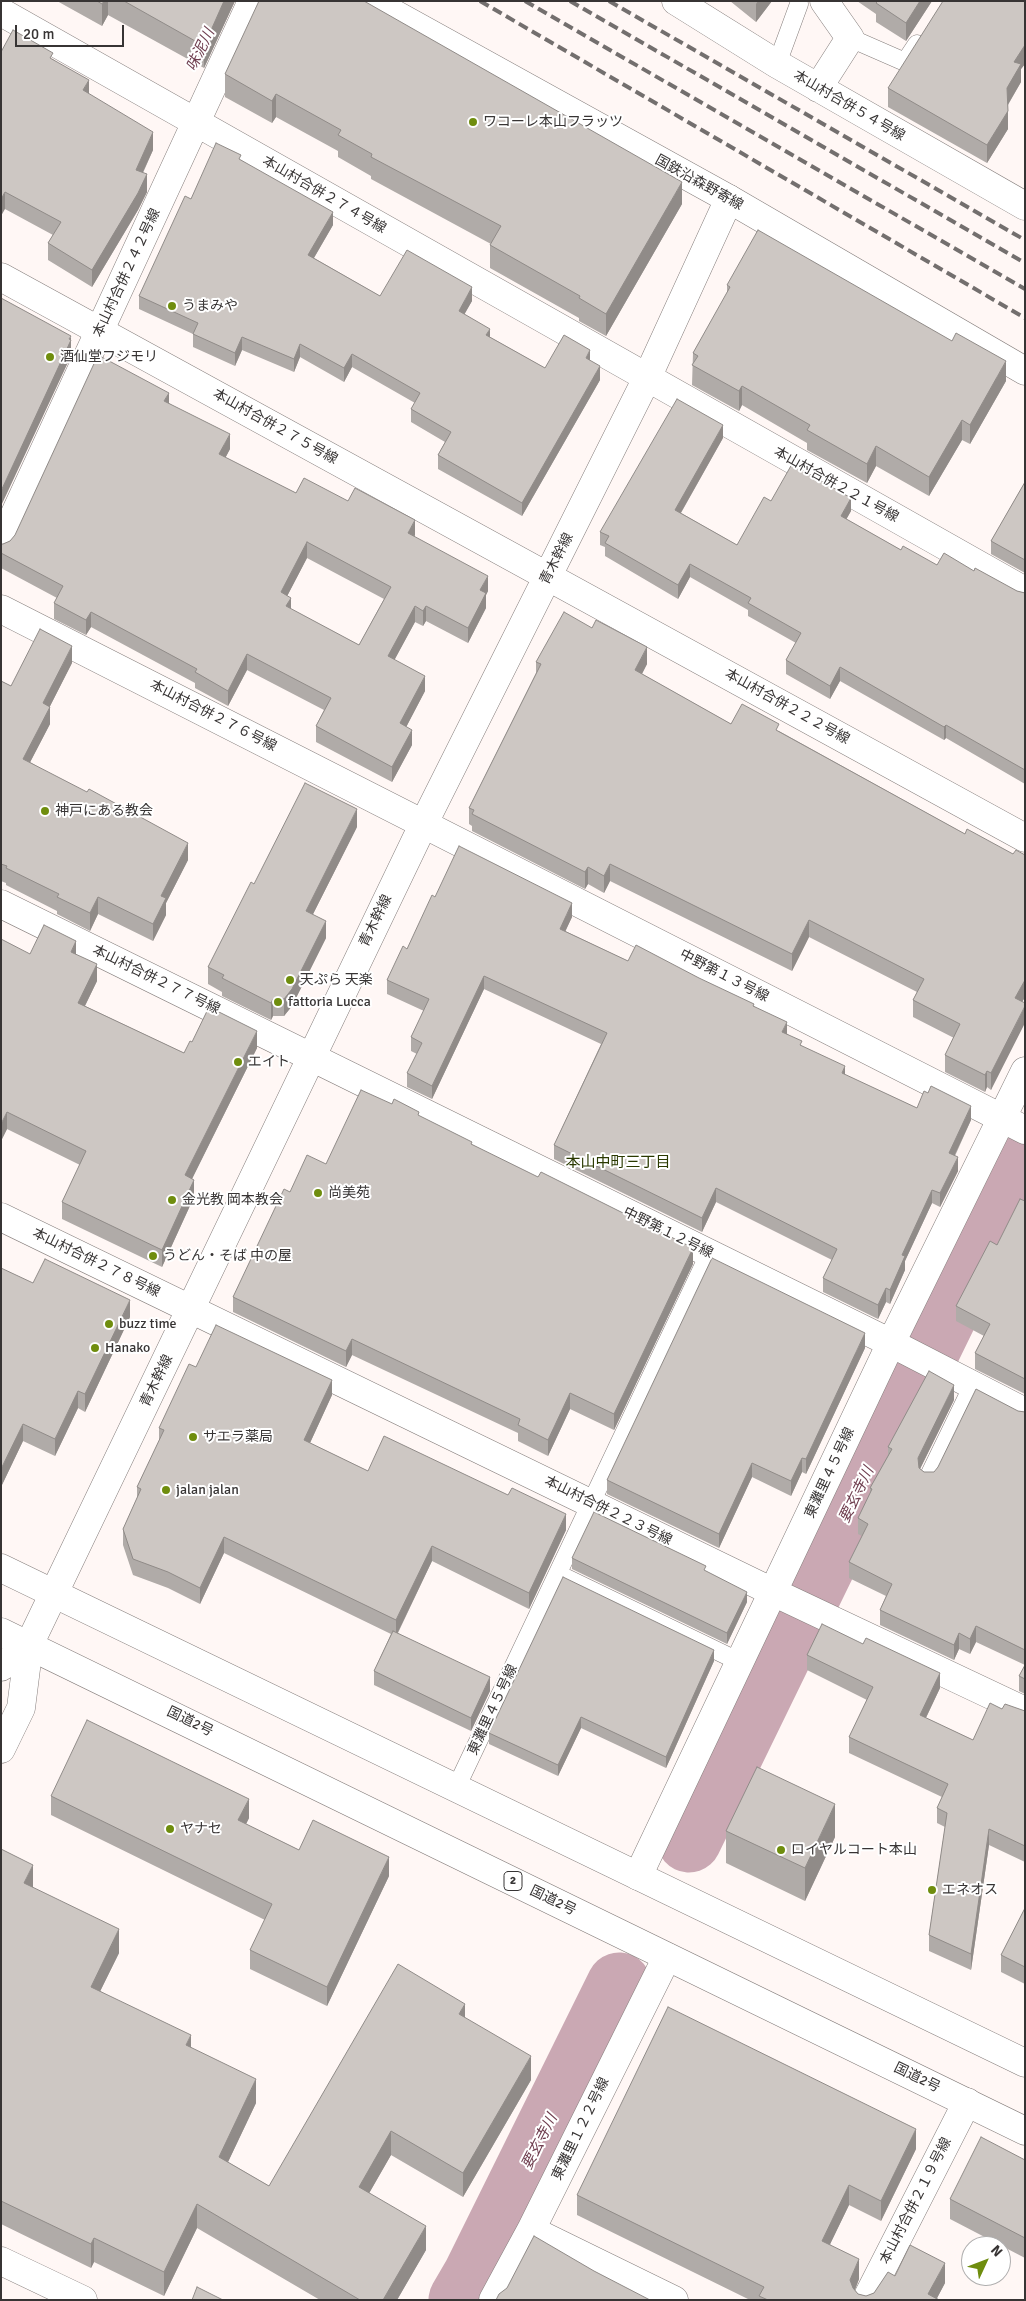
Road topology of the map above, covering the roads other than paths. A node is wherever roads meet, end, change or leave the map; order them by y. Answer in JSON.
{"nodes":[{"id":1,"x":252,"y":1,"type":"edge"},
{"id":2,"x":371,"y":1,"type":"edge"},
{"id":3,"x":676,"y":1,"type":"edge"},
{"id":4,"x":812,"y":3,"type":"edge"},
{"id":5,"x":1,"y":12,"type":"edge"},
{"id":6,"x":925,"y":32,"type":"edge"},
{"id":7,"x":850,"y":38,"type":"junction"},
{"id":8,"x":777,"y":64,"type":"junction"},
{"id":9,"x":818,"y":88,"type":"junction"},
{"id":10,"x":196,"y":123,"type":"junction"},
{"id":11,"x":729,"y":199,"type":"junction"},
{"id":12,"x":1025,"y":206,"type":"edge"},
{"id":13,"x":1,"y":276,"type":"edge"},
{"id":14,"x":100,"y":332,"type":"junction"},
{"id":15,"x":1025,"y":371,"type":"edge"},
{"id":16,"x":647,"y":378,"type":"junction"},
{"id":17,"x":1,"y":544,"type":"edge"},
{"id":18,"x":549,"y":576,"type":"junction"},
{"id":19,"x":1025,"y":591,"type":"edge"},
{"id":20,"x":1,"y":609,"type":"edge"},
{"id":21,"x":424,"y":823,"type":"junction"},
{"id":22,"x":1025,"y":838,"type":"edge"},
{"id":23,"x":1,"y":904,"type":"edge"},
{"id":24,"x":310,"y":1057,"type":"junction"},
{"id":25,"x":1025,"y":1071,"type":"edge"},
{"id":26,"x":1013,"y":1124,"type":"edge"},
{"id":27,"x":1,"y":1217,"type":"edge"},
{"id":28,"x":709,"y":1254,"type":"junction"},
{"id":29,"x":191,"y":1310,"type":"junction"},
{"id":30,"x":891,"y":1343,"type":"junction"},
{"id":31,"x":973,"y":1385,"type":"junction"},
{"id":32,"x":1025,"y":1412,"type":"edge"},
{"id":33,"x":928,"y":1478,"type":"edge"},
{"id":34,"x":592,"y":1503,"type":"junction"},
{"id":35,"x":1,"y":1568,"type":"edge"},
{"id":36,"x":558,"y":1574,"type":"junction"},
{"id":37,"x":773,"y":1592,"type":"junction"},
{"id":38,"x":54,"y":1593,"type":"junction"},
{"id":39,"x":1,"y":1632,"type":"edge"},
{"id":40,"x":29,"y":1645,"type":"junction"},
{"id":41,"x":740,"y":1662,"type":"junction"},
{"id":42,"x":1,"y":1667,"type":"edge"},
{"id":43,"x":1025,"y":1711,"type":"edge"},
{"id":44,"x":1,"y":1749,"type":"edge"},
{"id":45,"x":456,"y":1788,"type":"junction"},
{"id":46,"x":638,"y":1876,"type":"junction"},
{"id":47,"x":667,"y":1957,"type":"junction"},
{"id":48,"x":1025,"y":2063,"type":"edge"},
{"id":49,"x":967,"y":2102,"type":"junction"},
{"id":50,"x":1025,"y":2131,"type":"edge"},
{"id":51,"x":531,"y":2230,"type":"junction"},
{"id":52,"x":1,"y":2261,"type":"edge"},
{"id":53,"x":83,"y":2300,"type":"edge"},
{"id":54,"x":493,"y":2300,"type":"edge"},
{"id":55,"x":674,"y":2300,"type":"edge"},
{"id":56,"x":866,"y":2300,"type":"edge"}],
"edges":[{"from":1,"to":10,"type":"main road","name":"本山村合併２４２号線"},
{"from":2,"to":11,"type":"main road","name":"国鉄沿森野寄線"},
{"from":3,"to":8,"type":"main road","name":"本山村合併５４号線"},
{"from":4,"to":7,"type":"main road"},
{"from":4,"to":8,"type":"lane"},
{"from":5,"to":10,"type":"main road","name":"本山村合併２７４号線"},
{"from":6,"to":7,"type":"lane"},
{"from":7,"to":9,"type":"main road"},
{"from":8,"to":9,"type":"main road","name":"本山村合併５４号線"},
{"from":9,"to":12,"type":"main road","name":"本山村合併５４号線"},
{"from":10,"to":14,"type":"main road","name":"本山村合併２４２号線"},
{"from":10,"to":16,"type":"main road","name":"本山村合併２７４号線"},
{"from":11,"to":15,"type":"main road","name":"国鉄沿森野寄線"},
{"from":11,"to":16,"type":"main road","name":"青木幹線"},
{"from":13,"to":14,"type":"main road","name":"本山村合併２７５号線"},
{"from":14,"to":17,"type":"main road","name":"本山村合併２４２号線"},
{"from":14,"to":18,"type":"main road","name":"本山村合併２７５号線"},
{"from":16,"to":18,"type":"main road","name":"青木幹線"},
{"from":16,"to":19,"type":"main road","name":"本山村合併２２１号線"},
{"from":18,"to":21,"type":"main road","name":"青木幹線"},
{"from":18,"to":22,"type":"main road","name":"本山村合併２２２号線"},
{"from":20,"to":21,"type":"main road","name":"本山村合併２７６号線"},
{"from":21,"to":24,"type":"main road","name":"青木幹線"},
{"from":21,"to":26,"type":"main road","name":"中野第１３号線"},
{"from":23,"to":24,"type":"main road","name":"本山村合併２７７号線"},
{"from":24,"to":28,"type":"main road","name":"中野第１２号線"},
{"from":24,"to":29,"type":"main road","name":"青木幹線"},
{"from":25,"to":26,"type":"main road","name":"東灘里４５号線"},
{"from":26,"to":30,"type":"main road","name":"東灘里４５号線"},
{"from":27,"to":29,"type":"main road","name":"本山村合併２７８号線"},
{"from":28,"to":30,"type":"main road","name":"中野第１２号線"},
{"from":28,"to":34,"type":"lane","name":"東灘里４５号線"},
{"from":29,"to":34,"type":"main road","name":"本山村合併２２３号線"},
{"from":29,"to":38,"type":"main road","name":"青木幹線"},
{"from":30,"to":31,"type":"main road","name":"中野第１２号線"},
{"from":30,"to":37,"type":"main road","name":"東灘里４５号線"},
{"from":31,"to":32,"type":"main road","name":"中野第１２号線"},
{"from":31,"to":33,"type":"lane"},
{"from":34,"to":36,"type":"lane","name":"東灘里４５号線"},
{"from":34,"to":37,"type":"main road","name":"本山村合併２２３号線"},
{"from":35,"to":38,"type":"main road"},
{"from":36,"to":41,"type":"lane"},
{"from":36,"to":45,"type":"lane","name":"東灘里４５号線"},
{"from":37,"to":41,"type":"main road","name":"東灘里４５号線"},
{"from":37,"to":43,"type":"main road","name":"本山村合併２２３号線"},
{"from":38,"to":40,"type":"main road","name":"青木幹線"},
{"from":38,"to":45,"type":"main road"},
{"from":39,"to":40,"type":"main road","name":"国道2号","number":"2"},
{"from":40,"to":42,"type":"main road","name":"青木幹線"},
{"from":40,"to":44,"type":"main road","name":"青木幹線"},
{"from":40,"to":47,"type":"main road","name":"国道2号","number":"2"},
{"from":41,"to":46,"type":"main road","name":"東灘里４５号線"},
{"from":45,"to":46,"type":"main road"},
{"from":46,"to":48,"type":"main road"},
{"from":47,"to":49,"type":"main road","name":"国道2号","number":"2"},
{"from":47,"to":51,"type":"main road","name":"東灘里１２２号線"},
{"from":49,"to":50,"type":"main road","name":"国道2号","number":"2"},
{"from":49,"to":56,"type":"main road","name":"本山村合併２１９号線"},
{"from":51,"to":54,"type":"main road","name":"東灘里１２２号線"},
{"from":51,"to":55,"type":"main road"},
{"from":52,"to":53,"type":"main road"}]}
